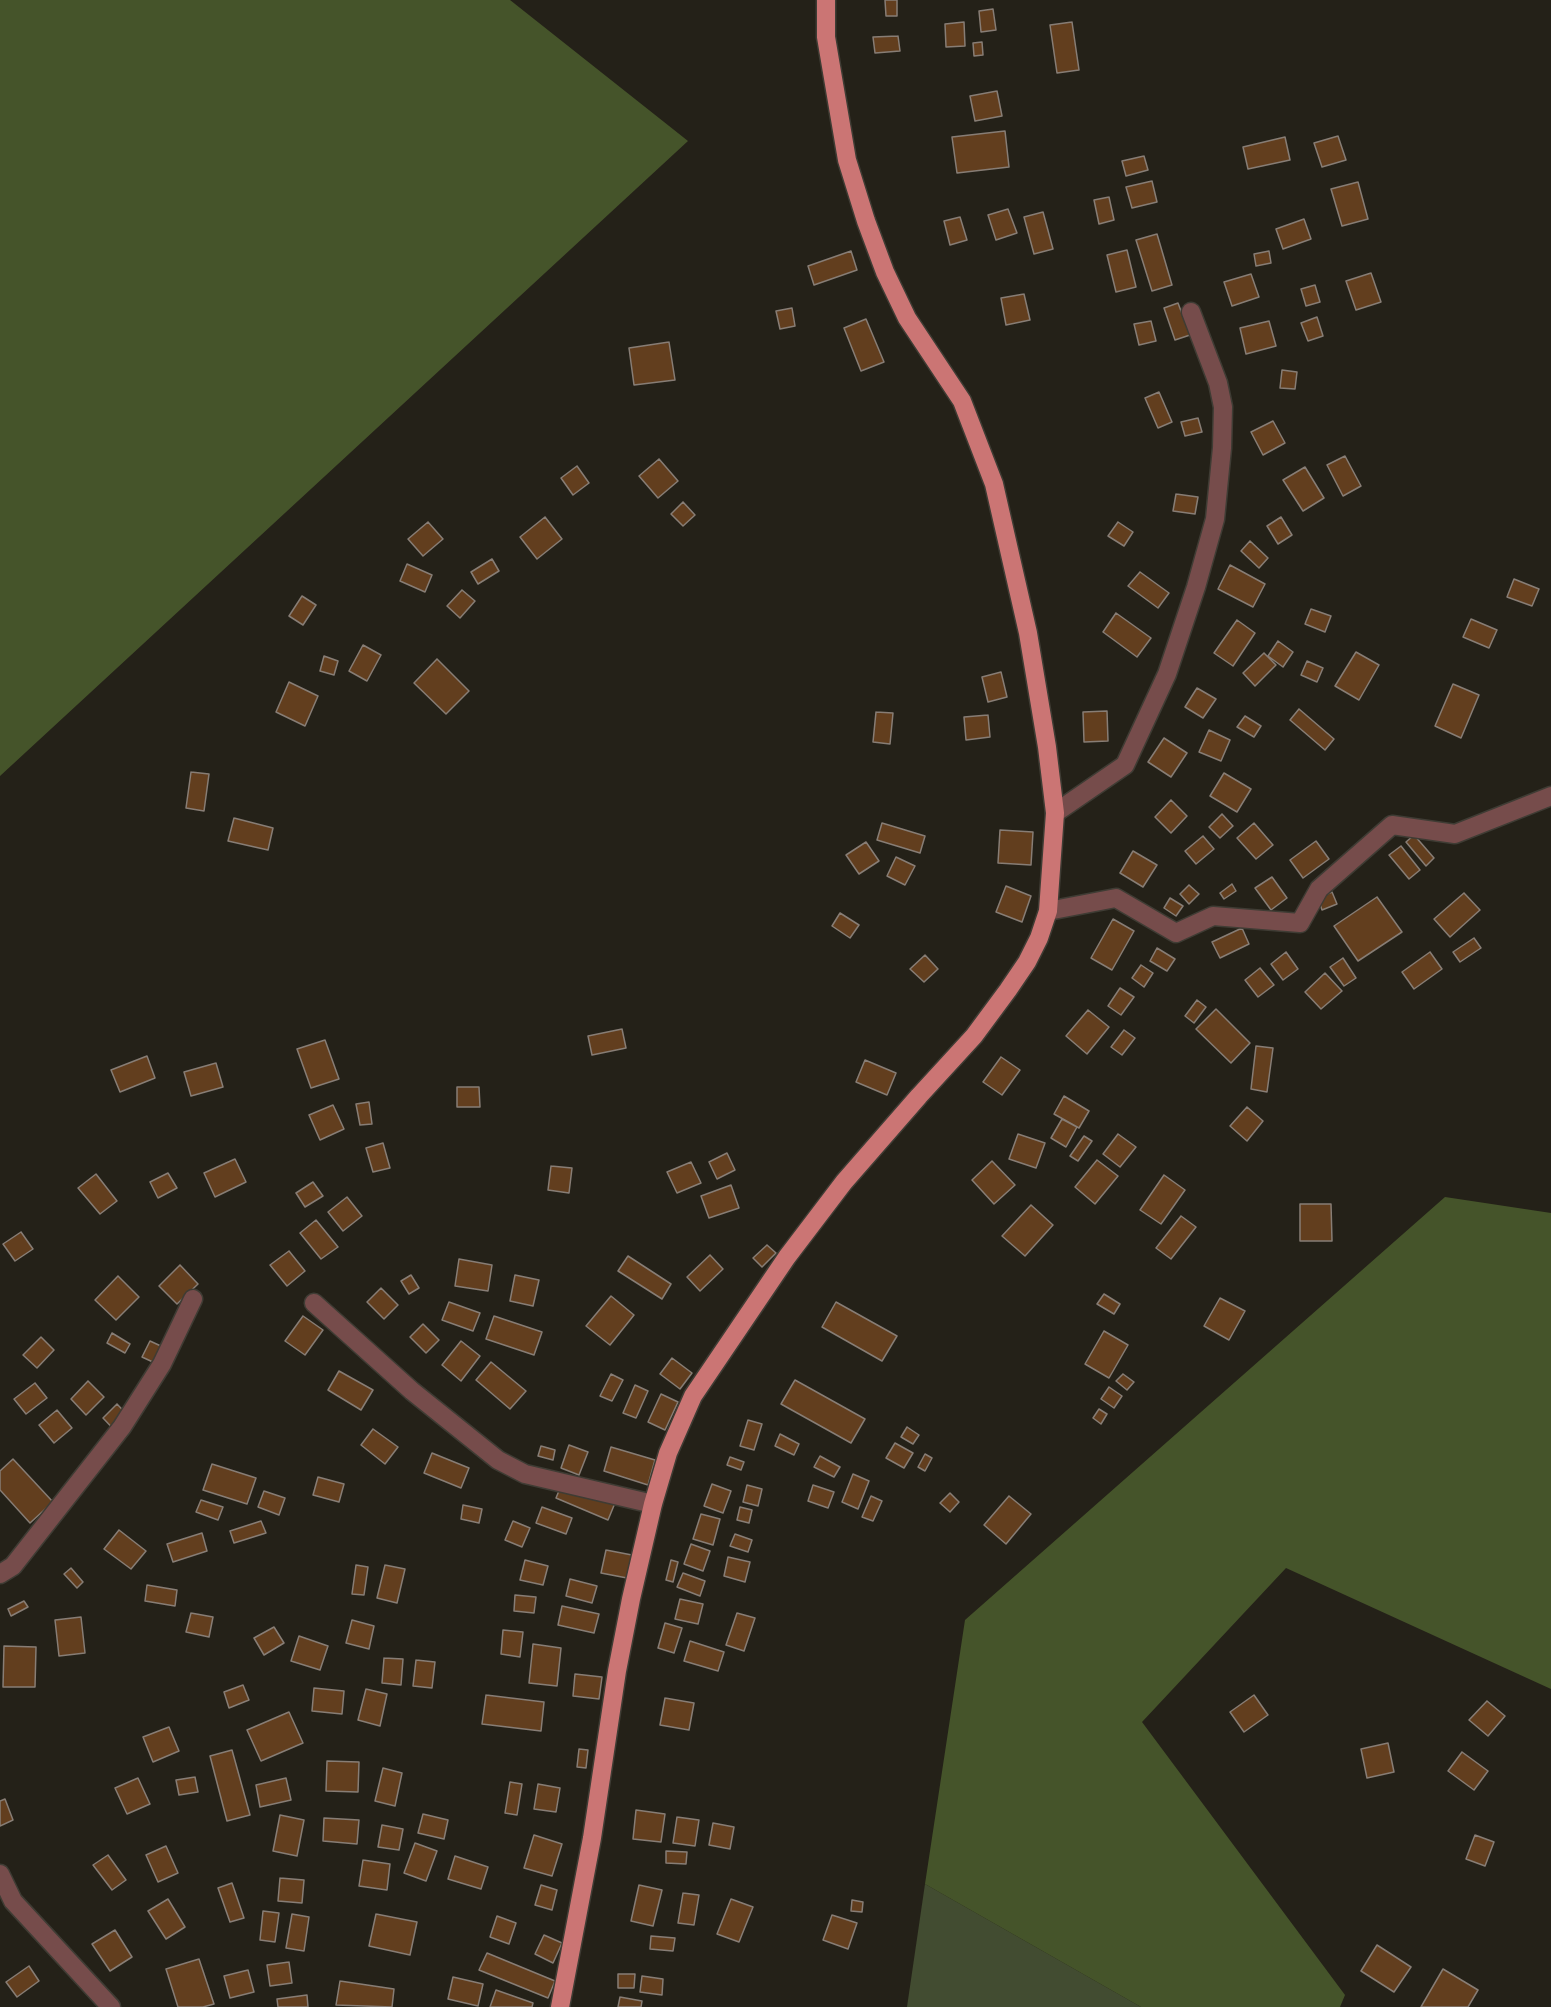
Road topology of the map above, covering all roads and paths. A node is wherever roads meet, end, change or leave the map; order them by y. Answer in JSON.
{"nodes":[{"id":1,"x":826,"y":0,"type":"edge"},
{"id":2,"x":1191,"y":312,"type":"dead end"},
{"id":3,"x":1551,"y":796,"type":"edge"},
{"id":4,"x":1055,"y":813,"type":"junction"},
{"id":5,"x":1048,"y":911,"type":"junction"},
{"id":6,"x":193,"y":1299,"type":"dead end"},
{"id":7,"x":314,"y":1303,"type":"dead end"},
{"id":8,"x":653,"y":1504,"type":"junction"},
{"id":9,"x":0,"y":1574,"type":"edge"},
{"id":10,"x":0,"y":1874,"type":"edge"},
{"id":11,"x":111,"y":2007,"type":"edge"},
{"id":12,"x":560,"y":2007,"type":"edge"}],
"edges":[{"from":1,"to":4,"type":"main road"},
{"from":2,"to":4,"type":"street"},
{"from":3,"to":5,"type":"street"},
{"from":4,"to":5,"type":"main road"},
{"from":5,"to":8,"type":"main road"},
{"from":6,"to":9,"type":"street"},
{"from":7,"to":8,"type":"street"},
{"from":8,"to":12,"type":"main road"},
{"from":10,"to":11,"type":"street"}]}
